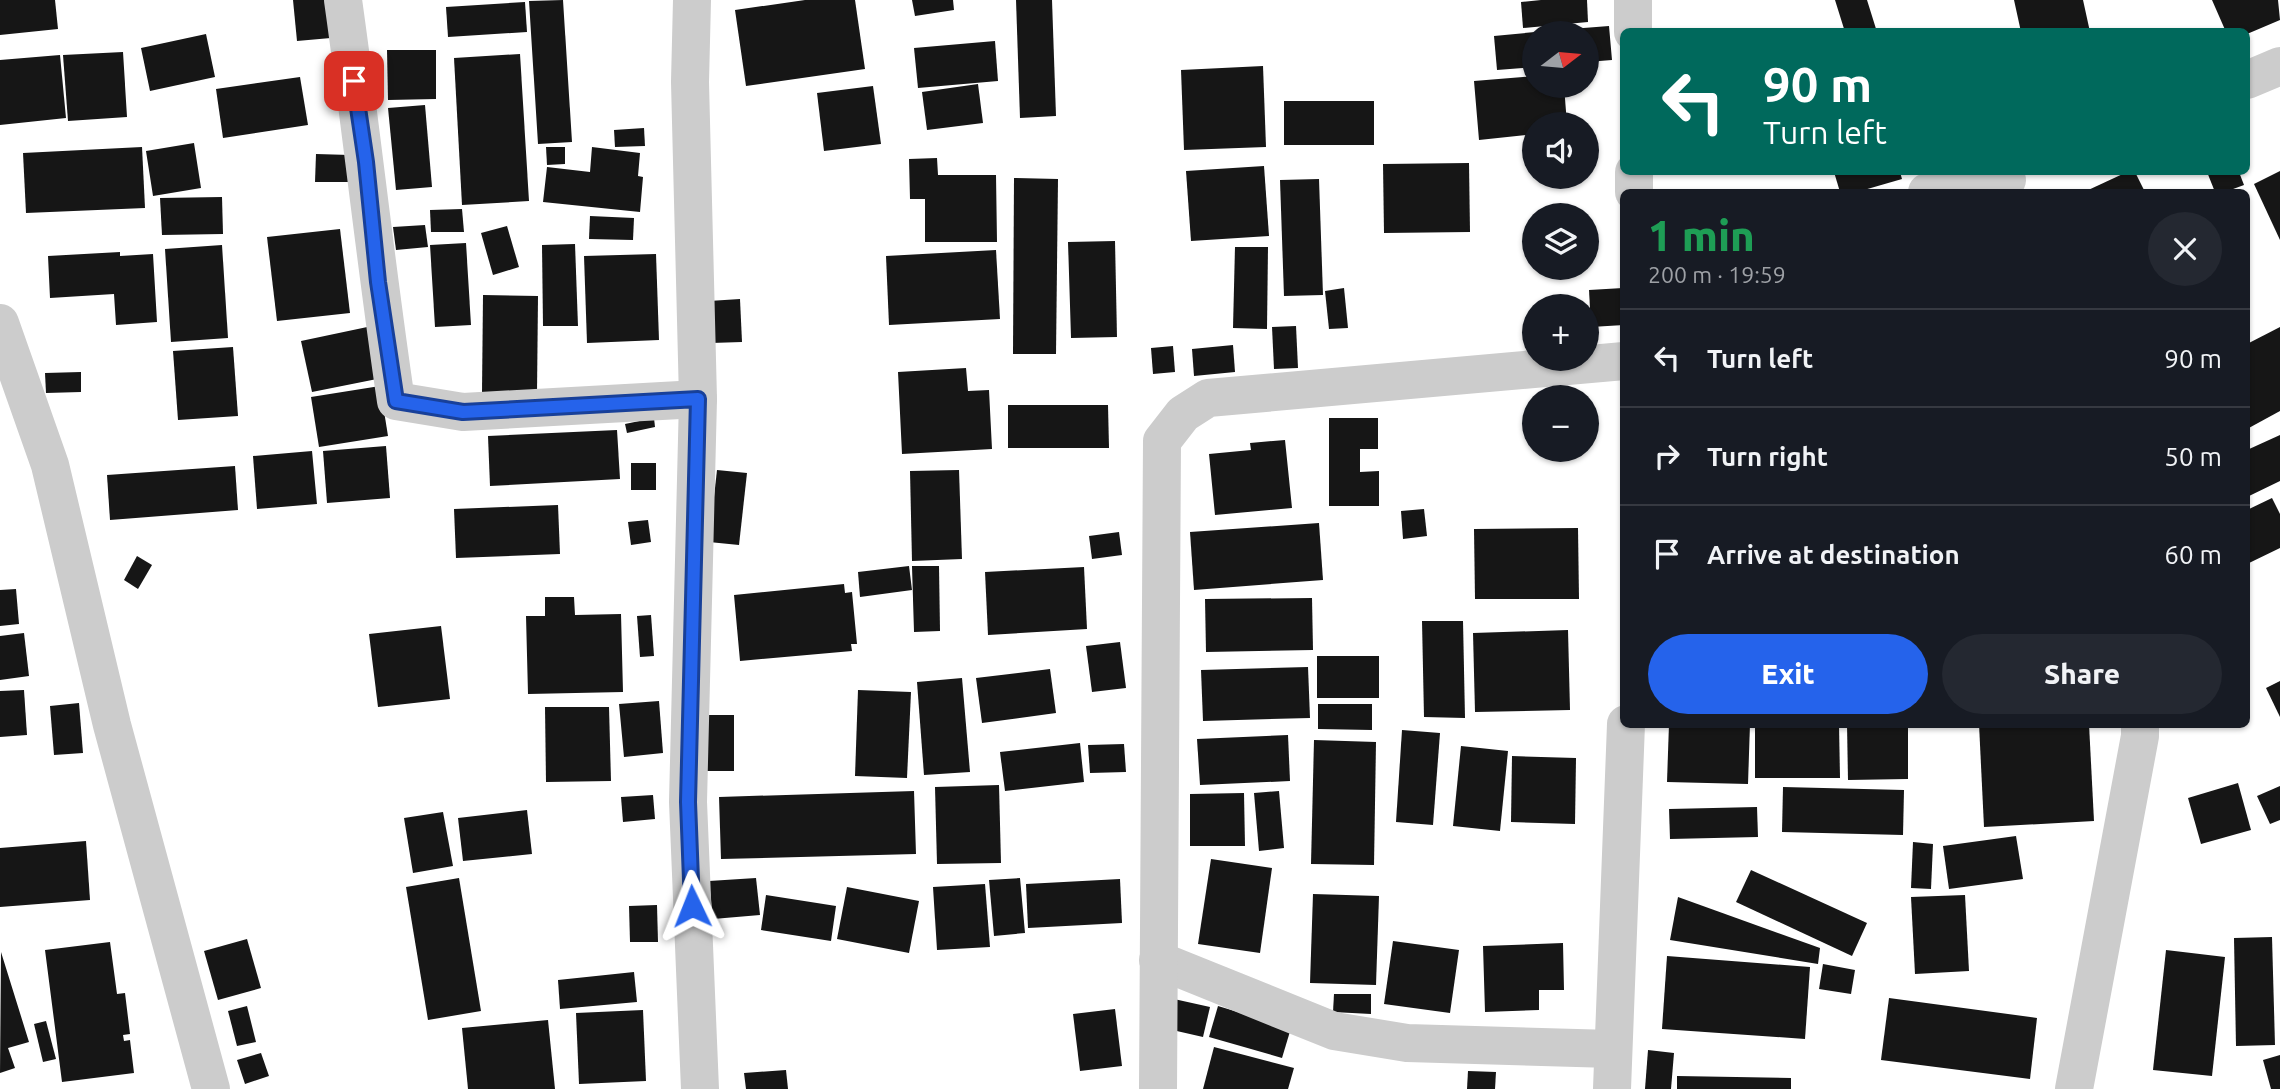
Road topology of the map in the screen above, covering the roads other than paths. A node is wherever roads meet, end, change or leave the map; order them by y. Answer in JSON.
{"nodes":[{"id":1,"x":343,"y":0,"type":"edge"},
{"id":2,"x":692,"y":0,"type":"edge"},
{"id":3,"x":1633,"y":0,"type":"edge"},
{"id":4,"x":1633,"y":28,"type":"edge"},
{"id":5,"x":2280,"y":66,"type":"edge"},
{"id":6,"x":2250,"y":79,"type":"edge"},
{"id":7,"x":2009,"y":181,"type":"edge"},
{"id":8,"x":1949,"y":189,"type":"edge"},
{"id":9,"x":0,"y":323,"type":"edge"},
{"id":10,"x":1620,"y":361,"type":"edge"},
{"id":11,"x":698,"y":399,"type":"junction"},
{"id":12,"x":1626,"y":728,"type":"edge"},
{"id":13,"x":2140,"y":728,"type":"edge"},
{"id":14,"x":1158,"y":960,"type":"junction"},
{"id":15,"x":1612,"y":1049,"type":"junction"},
{"id":16,"x":211,"y":1089,"type":"edge"},
{"id":17,"x":700,"y":1089,"type":"edge"},
{"id":18,"x":1158,"y":1089,"type":"edge"},
{"id":19,"x":1612,"y":1089,"type":"edge"},
{"id":20,"x":2074,"y":1089,"type":"edge"}],
"edges":[{"from":1,"to":11,"type":"street"},
{"from":2,"to":11,"type":"street"},
{"from":3,"to":4,"type":"street"},
{"from":5,"to":6,"type":"street"},
{"from":7,"to":8,"type":"street"},
{"from":9,"to":16,"type":"street"},
{"from":10,"to":14,"type":"street"},
{"from":11,"to":17,"type":"street"},
{"from":12,"to":15,"type":"street"},
{"from":13,"to":20,"type":"street"},
{"from":14,"to":15,"type":"street"},
{"from":14,"to":18,"type":"street"},
{"from":15,"to":19,"type":"street"}]}
